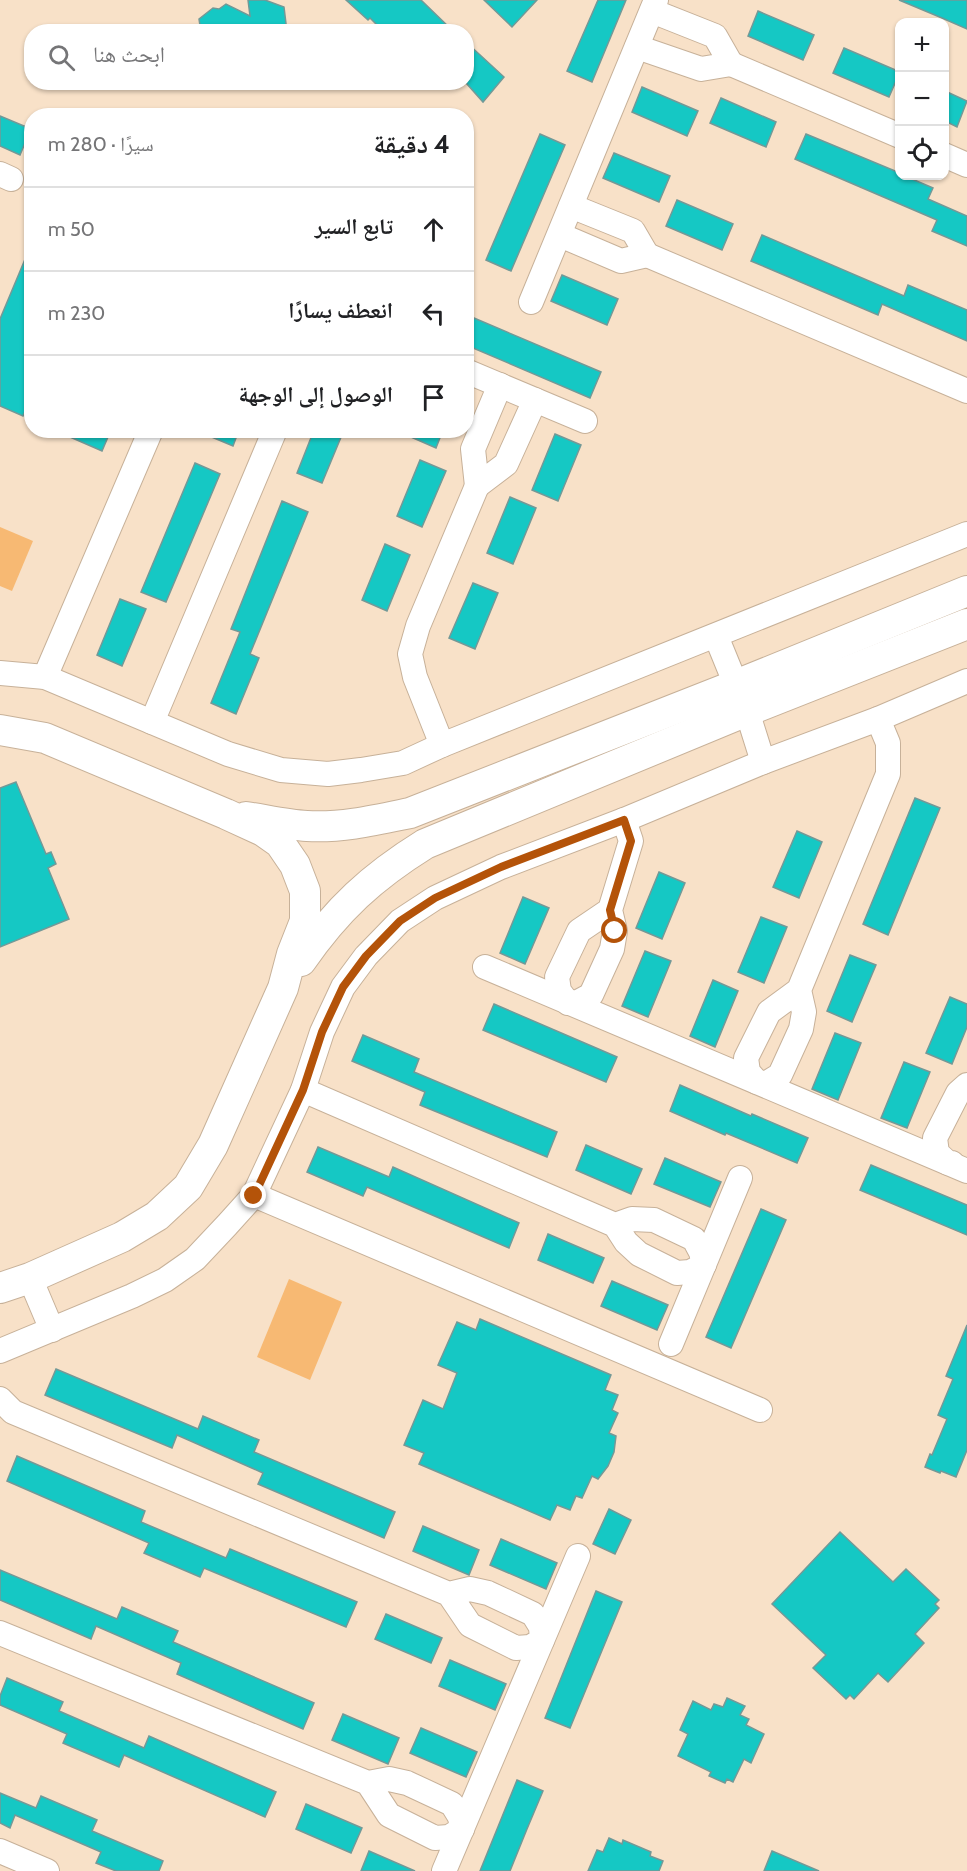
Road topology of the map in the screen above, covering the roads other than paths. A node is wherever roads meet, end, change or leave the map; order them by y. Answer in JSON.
{"nodes":[{"id":1,"x":654,"y":6,"type":"edge"},
{"id":2,"x":637,"y":47,"type":"junction"},
{"id":3,"x":731,"y":64,"type":"junction"},
{"id":4,"x":895,"y":134,"type":"edge"},
{"id":5,"x":949,"y":157,"type":"edge"},
{"id":6,"x":967,"y":165,"type":"edge"},
{"id":7,"x":571,"y":206,"type":"junction"},
{"id":8,"x":560,"y":235,"type":"junction"},
{"id":9,"x":647,"y":255,"type":"junction"},
{"id":10,"x":531,"y":302,"type":"dead end"},
{"id":11,"x":474,"y":375,"type":"edge"},
{"id":12,"x":500,"y":386,"type":"junction"},
{"id":13,"x":967,"y":391,"type":"edge"},
{"id":14,"x":535,"y":400,"type":"junction"},
{"id":15,"x":585,"y":421,"type":"dead end"},
{"id":16,"x":148,"y":438,"type":"edge"},
{"id":17,"x":272,"y":438,"type":"edge"},
{"id":18,"x":477,"y":486,"type":"junction"},
{"id":19,"x":967,"y":534,"type":"edge"},
{"id":20,"x":967,"y":591,"type":"edge"},
{"id":21,"x":967,"y":624,"type":"edge"},
{"id":22,"x":716,"y":636,"type":"junction"},
{"id":23,"x":0,"y":673,"type":"edge"},
{"id":24,"x":45,"y":677,"type":"junction"},
{"id":25,"x":967,"y":681,"type":"edge"},
{"id":26,"x":741,"y":698,"type":"junction"},
{"id":27,"x":878,"y":719,"type":"junction"},
{"id":28,"x":152,"y":722,"type":"junction"},
{"id":29,"x":0,"y":729,"type":"edge"},
{"id":30,"x":442,"y":745,"type":"junction"},
{"id":31,"x":763,"y":762,"type":"junction"},
{"id":32,"x":226,"y":814,"type":"junction"},
{"id":33,"x":624,"y":820,"type":"junction"},
{"id":34,"x":610,"y":910,"type":"junction"},
{"id":35,"x":485,"y":967,"type":"dead end"},
{"id":36,"x":283,"y":988,"type":"junction"},
{"id":37,"x":800,"y":990,"type":"junction"},
{"id":38,"x":568,"y":1003,"type":"junction"},
{"id":39,"x":757,"y":1082,"type":"junction"},
{"id":40,"x":967,"y":1085,"type":"edge"},
{"id":41,"x":303,"y":1090,"type":"junction"},
{"id":42,"x":961,"y":1163,"type":"edge"},
{"id":43,"x":740,"y":1178,"type":"dead end"},
{"id":44,"x":254,"y":1196,"type":"junction"},
{"id":45,"x":615,"y":1225,"type":"junction"},
{"id":46,"x":704,"y":1265,"type":"junction"},
{"id":47,"x":30,"y":1278,"type":"junction"},
{"id":48,"x":0,"y":1288,"type":"edge"},
{"id":49,"x":52,"y":1330,"type":"junction"},
{"id":50,"x":671,"y":1344,"type":"dead end"},
{"id":51,"x":0,"y":1351,"type":"edge"},
{"id":52,"x":0,"y":1399,"type":"edge"},
{"id":53,"x":760,"y":1410,"type":"dead end"},
{"id":54,"x":578,"y":1556,"type":"dead end"},
{"id":55,"x":449,"y":1594,"type":"junction"},
{"id":56,"x":0,"y":1633,"type":"edge"},
{"id":57,"x":542,"y":1640,"type":"junction"},
{"id":58,"x":368,"y":1783,"type":"junction"},
{"id":59,"x":462,"y":1829,"type":"junction"},
{"id":60,"x":0,"y":1851,"type":"edge"},
{"id":61,"x":47,"y":1871,"type":"edge"},
{"id":62,"x":444,"y":1871,"type":"edge"}],
"edges":[{"from":1,"to":2,"type":"street"},
{"from":1,"to":3,"type":"street"},
{"from":2,"to":3,"type":"street"},
{"from":2,"to":7,"type":"street"},
{"from":3,"to":4,"type":"street"},
{"from":5,"to":6,"type":"street"},
{"from":7,"to":8,"type":"street"},
{"from":7,"to":9,"type":"street"},
{"from":8,"to":9,"type":"street"},
{"from":8,"to":10,"type":"street"},
{"from":9,"to":13,"type":"street"},
{"from":11,"to":12,"type":"street"},
{"from":12,"to":14,"type":"street"},
{"from":12,"to":18,"type":"street"},
{"from":14,"to":15,"type":"street"},
{"from":14,"to":18,"type":"street"},
{"from":16,"to":24,"type":"street"},
{"from":17,"to":28,"type":"street"},
{"from":18,"to":30,"type":"street"},
{"from":19,"to":22,"type":"street"},
{"from":20,"to":26,"type":"main road"},
{"from":21,"to":26,"type":"main road"},
{"from":22,"to":26,"type":"street"},
{"from":22,"to":30,"type":"street"},
{"from":23,"to":24,"type":"street"},
{"from":24,"to":28,"type":"street"},
{"from":25,"to":27,"type":"street"},
{"from":26,"to":31,"type":"street"},
{"from":26,"to":32,"type":"main road"},
{"from":26,"to":36,"type":"main road"},
{"from":27,"to":31,"type":"street"},
{"from":27,"to":37,"type":"street"},
{"from":28,"to":30,"type":"street"},
{"from":29,"to":32,"type":"main road"},
{"from":31,"to":33,"type":"street"},
{"from":32,"to":36,"type":"main road"},
{"from":33,"to":34,"type":"street"},
{"from":33,"to":41,"type":"street"},
{"from":34,"to":38,"type":"street"},
{"from":34,"to":38,"type":"street"},
{"from":35,"to":38,"type":"street"},
{"from":36,"to":47,"type":"main road"},
{"from":37,"to":39,"type":"street"},
{"from":37,"to":39,"type":"street"},
{"from":38,"to":39,"type":"street"},
{"from":39,"to":42,"type":"street"},
{"from":40,"to":42,"type":"street"},
{"from":41,"to":44,"type":"street"},
{"from":41,"to":45,"type":"street"},
{"from":43,"to":46,"type":"street"},
{"from":44,"to":49,"type":"street"},
{"from":44,"to":53,"type":"street"},
{"from":45,"to":46,"type":"street"},
{"from":45,"to":46,"type":"street"},
{"from":46,"to":50,"type":"street"},
{"from":47,"to":48,"type":"main road"},
{"from":47,"to":49,"type":"street"},
{"from":49,"to":51,"type":"street"},
{"from":52,"to":55,"type":"street"},
{"from":54,"to":57,"type":"street"},
{"from":55,"to":57,"type":"street"},
{"from":55,"to":57,"type":"street"},
{"from":56,"to":58,"type":"street"},
{"from":57,"to":59,"type":"street"},
{"from":58,"to":59,"type":"street"},
{"from":58,"to":59,"type":"street"},
{"from":59,"to":62,"type":"street"},
{"from":60,"to":61,"type":"street"}]}
